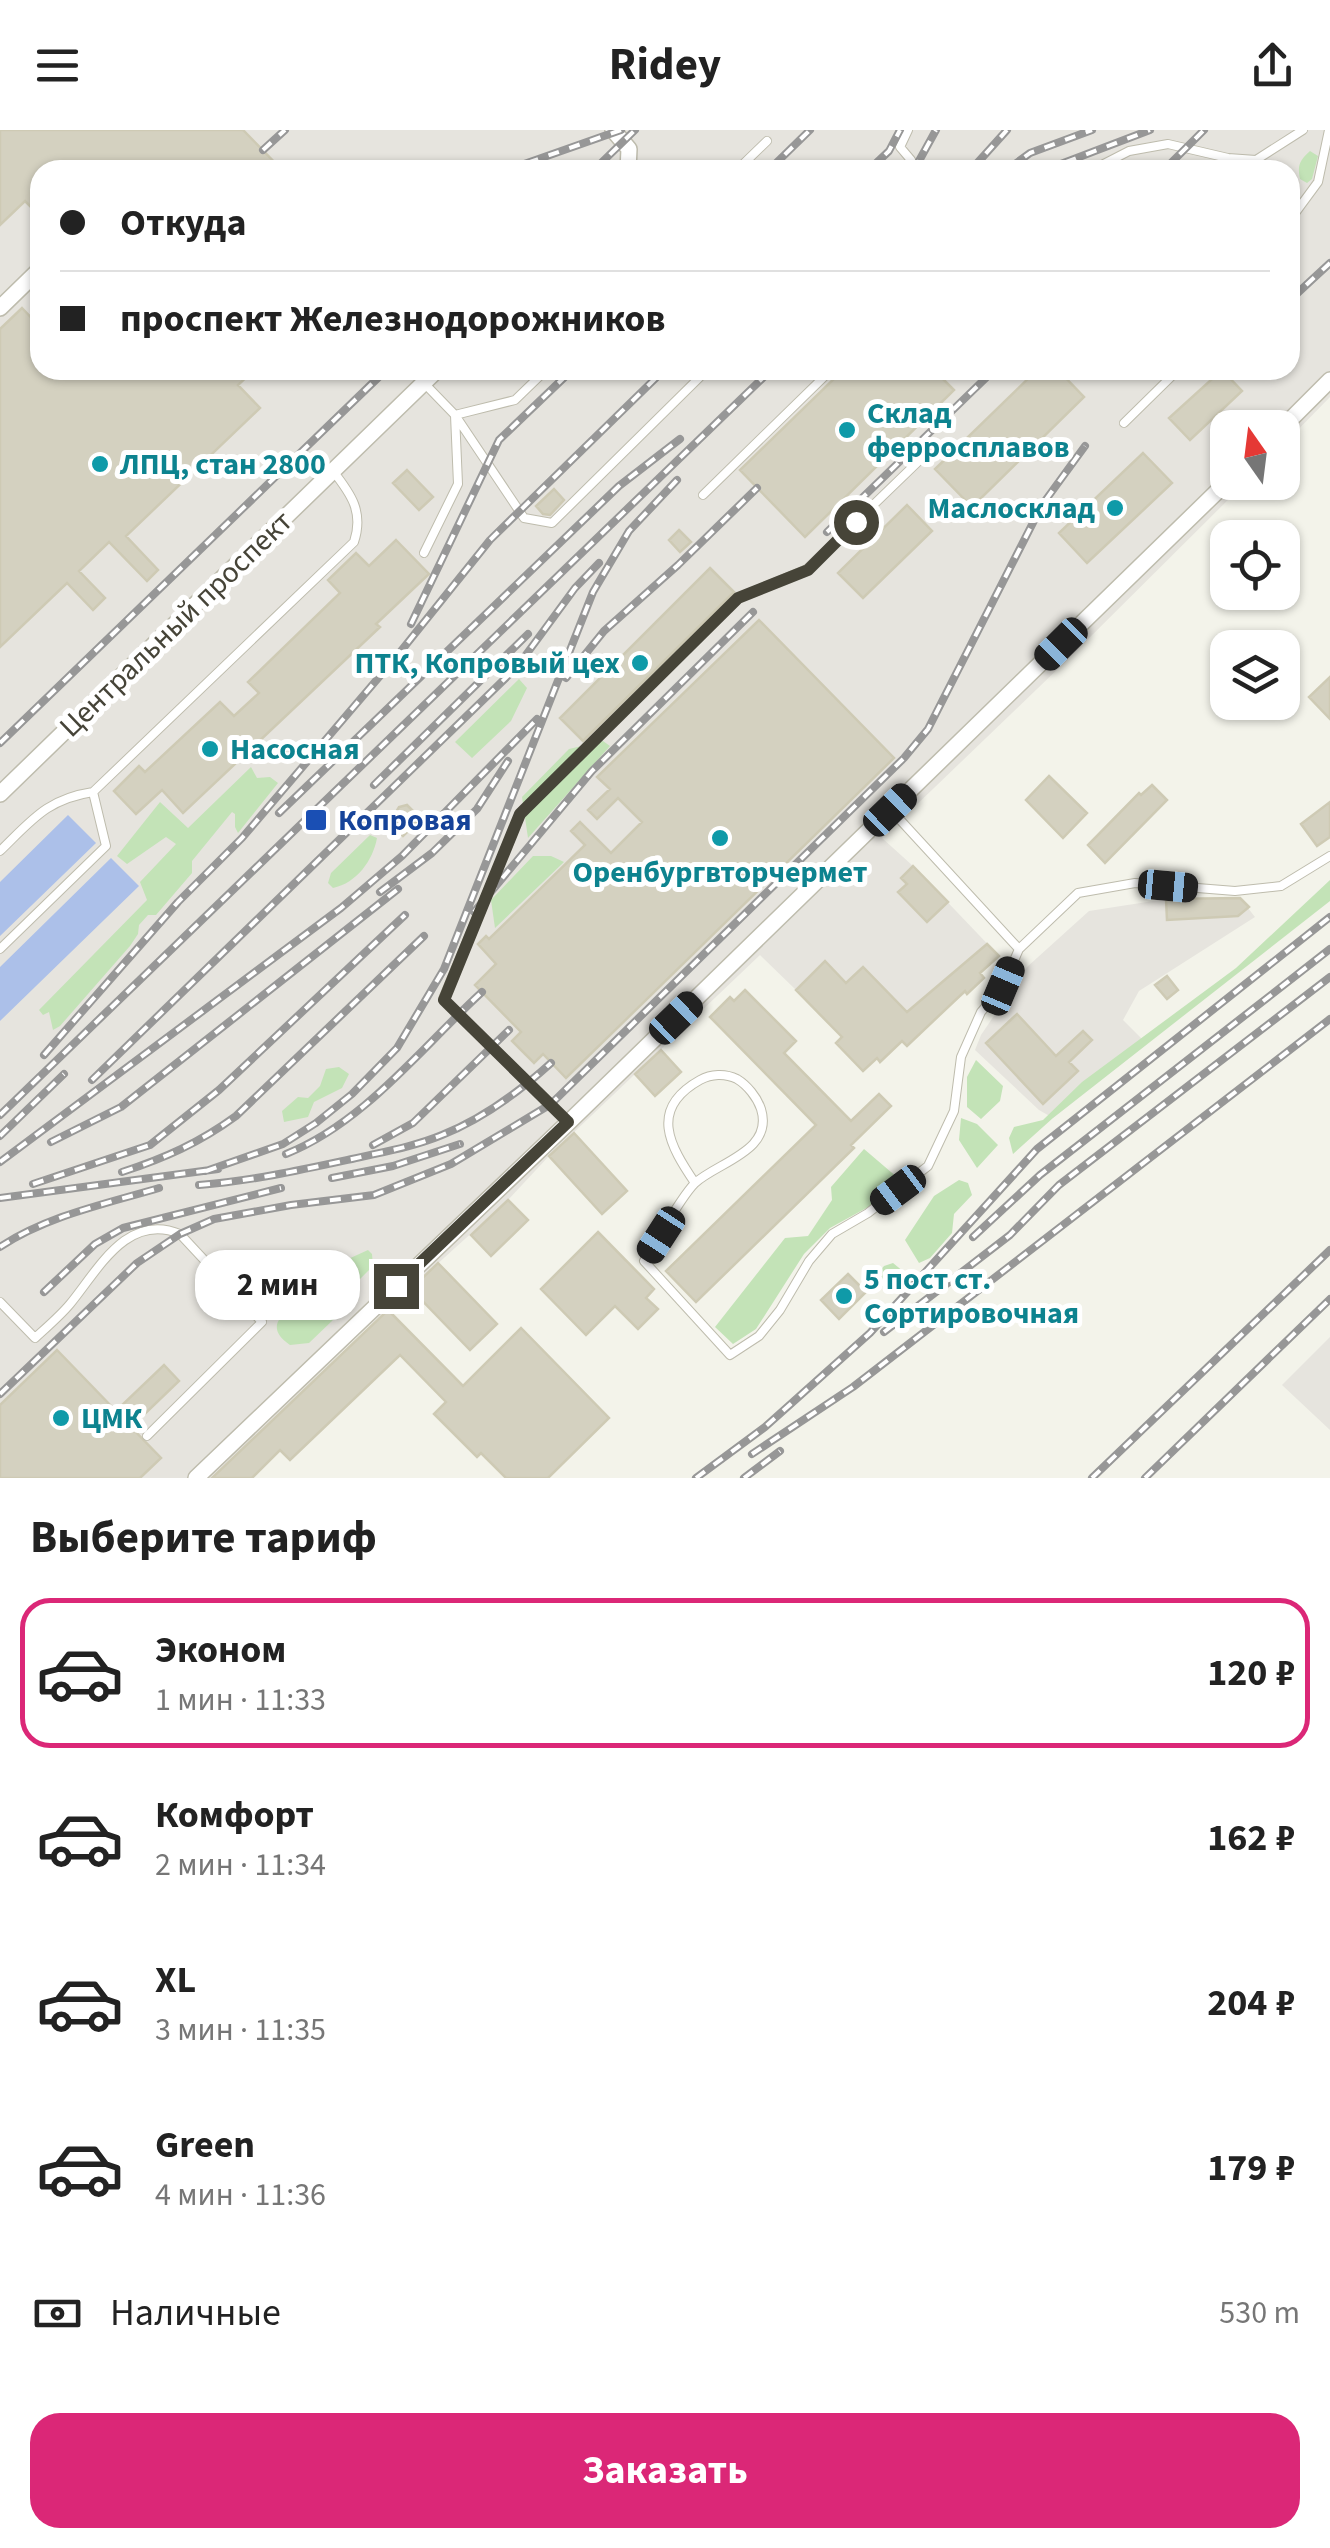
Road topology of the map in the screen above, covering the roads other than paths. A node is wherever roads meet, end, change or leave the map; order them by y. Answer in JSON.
{"nodes":[{"id":1,"x":613,"y":130,"type":"edge"},
{"id":2,"x":908,"y":130,"type":"edge"},
{"id":3,"x":1303,"y":130,"type":"edge"},
{"id":4,"x":1330,"y":130,"type":"edge"},
{"id":5,"x":766,"y":141,"type":"dead end"},
{"id":6,"x":628,"y":160,"type":"edge"},
{"id":7,"x":747,"y":160,"type":"edge"},
{"id":8,"x":911,"y":160,"type":"edge"},
{"id":9,"x":1113,"y":160,"type":"edge"},
{"id":10,"x":1256,"y":160,"type":"edge"},
{"id":11,"x":1256,"y":160,"type":"edge"},
{"id":12,"x":1300,"y":206,"type":"edge"},
{"id":13,"x":30,"y":279,"type":"edge"},
{"id":14,"x":0,"y":308,"type":"edge"},
{"id":15,"x":536,"y":380,"type":"edge"},
{"id":16,"x":697,"y":380,"type":"edge"},
{"id":17,"x":821,"y":380,"type":"edge"},
{"id":18,"x":1168,"y":380,"type":"edge"},
{"id":19,"x":1330,"y":380,"type":"edge"},
{"id":20,"x":424,"y":382,"type":"joint"},
{"id":21,"x":1300,"y":410,"type":"edge"},
{"id":22,"x":455,"y":415,"type":"junction"},
{"id":23,"x":1124,"y":423,"type":"dead end"},
{"id":24,"x":926,"y":455,"type":"dead end"},
{"id":25,"x":334,"y":471,"type":"junction"},
{"id":26,"x":703,"y":495,"type":"dead end"},
{"id":27,"x":1210,"y":498,"type":"edge"},
{"id":28,"x":424,"y":553,"type":"dead end"},
{"id":29,"x":93,"y":792,"type":"junction"},
{"id":30,"x":0,"y":794,"type":"edge"},
{"id":31,"x":890,"y":810,"type":"junction"},
{"id":32,"x":0,"y":851,"type":"edge"},
{"id":33,"x":1330,"y":856,"type":"edge"},
{"id":34,"x":0,"y":949,"type":"edge"},
{"id":35,"x":1019,"y":949,"type":"junction"},
{"id":36,"x":568,"y":1122,"type":"junction"},
{"id":37,"x":696,"y":1183,"type":"junction"},
{"id":38,"x":0,"y":1302,"type":"edge"},
{"id":39,"x":147,"y":1436,"type":"dead end"},
{"id":40,"x":196,"y":1478,"type":"edge"}],
"edges":[{"from":1,"to":6,"type":"street"},
{"from":2,"to":8,"type":"lane"},
{"from":3,"to":10,"type":"lane"},
{"from":4,"to":12,"type":"lane"},
{"from":5,"to":7,"type":"lane"},
{"from":9,"to":11,"type":"lane"},
{"from":13,"to":14,"type":"street"},
{"from":15,"to":22,"type":"lane"},
{"from":16,"to":22,"type":"lane"},
{"from":17,"to":26,"type":"lane"},
{"from":18,"to":23,"type":"lane"},
{"from":19,"to":21,"type":"street"},
{"from":20,"to":22,"type":"lane"},
{"from":20,"to":25,"type":"street","name":"Центральный проспект"},
{"from":22,"to":28,"type":"lane"},
{"from":24,"to":36,"type":"lane"},
{"from":25,"to":29,"type":"lane"},
{"from":25,"to":30,"type":"street","name":"Центральный проспект"},
{"from":27,"to":31,"type":"street"},
{"from":29,"to":32,"type":"lane"},
{"from":29,"to":34,"type":"lane"},
{"from":31,"to":35,"type":"lane"},
{"from":31,"to":36,"type":"street"},
{"from":33,"to":35,"type":"lane"},
{"from":35,"to":37,"type":"lane"},
{"from":36,"to":40,"type":"street"},
{"from":37,"to":37,"type":"lane"},
{"from":38,"to":39,"type":"lane"}]}
